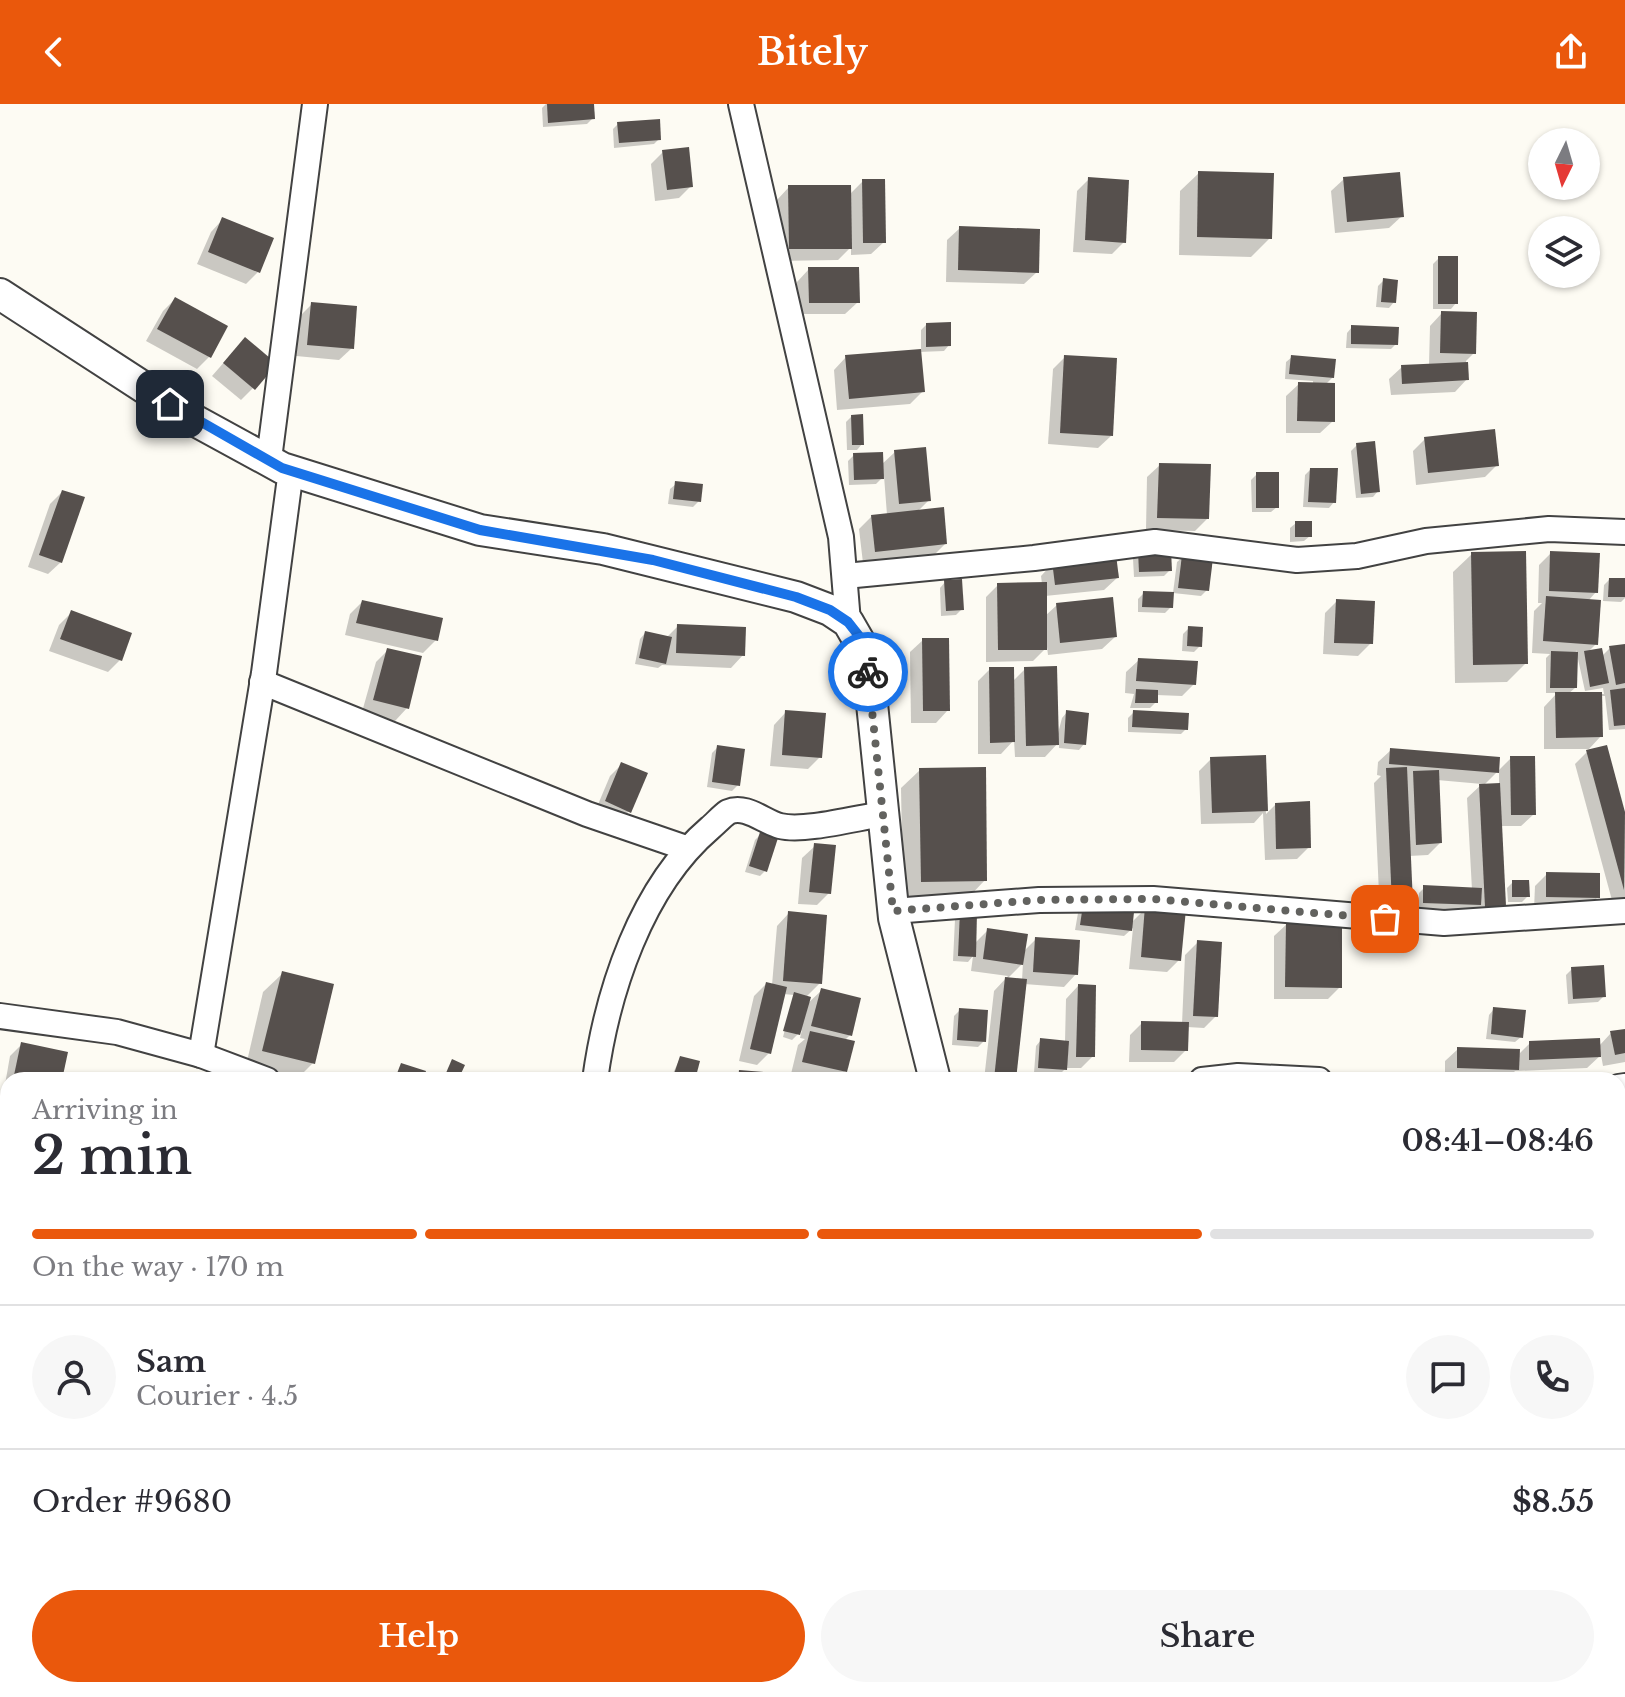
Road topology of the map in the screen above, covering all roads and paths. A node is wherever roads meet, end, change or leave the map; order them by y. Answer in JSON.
{"nodes":[{"id":1,"x":315,"y":104,"type":"edge"},
{"id":2,"x":741,"y":104,"type":"edge"},
{"id":3,"x":0,"y":294,"type":"edge"},
{"id":4,"x":280,"y":464,"type":"junction"},
{"id":5,"x":1625,"y":532,"type":"edge"},
{"id":6,"x":845,"y":576,"type":"junction"},
{"id":7,"x":848,"y":622,"type":"junction"},
{"id":8,"x":262,"y":682,"type":"junction"},
{"id":9,"x":883,"y":814,"type":"junction"},
{"id":10,"x":686,"y":848,"type":"junction"},
{"id":11,"x":893,"y":911,"type":"junction"},
{"id":12,"x":1625,"y":911,"type":"edge"},
{"id":13,"x":0,"y":1016,"type":"edge"},
{"id":14,"x":201,"y":1055,"type":"junction"},
{"id":15,"x":246,"y":1072,"type":"edge"},
{"id":16,"x":596,"y":1072,"type":"edge"},
{"id":17,"x":933,"y":1072,"type":"edge"}],
"edges":[{"from":1,"to":4,"type":"street"},
{"from":2,"to":6,"type":"street"},
{"from":3,"to":4,"type":"street"},
{"from":4,"to":7,"type":"street"},
{"from":4,"to":8,"type":"street"},
{"from":5,"to":6,"type":"street"},
{"from":6,"to":7,"type":"street"},
{"from":7,"to":9,"type":"street"},
{"from":8,"to":10,"type":"street"},
{"from":8,"to":14,"type":"street"},
{"from":9,"to":10,"type":"street"},
{"from":9,"to":11,"type":"street"},
{"from":10,"to":16,"type":"street"},
{"from":11,"to":12,"type":"street"},
{"from":11,"to":17,"type":"street"},
{"from":13,"to":14,"type":"street"},
{"from":14,"to":15,"type":"street"}]}
